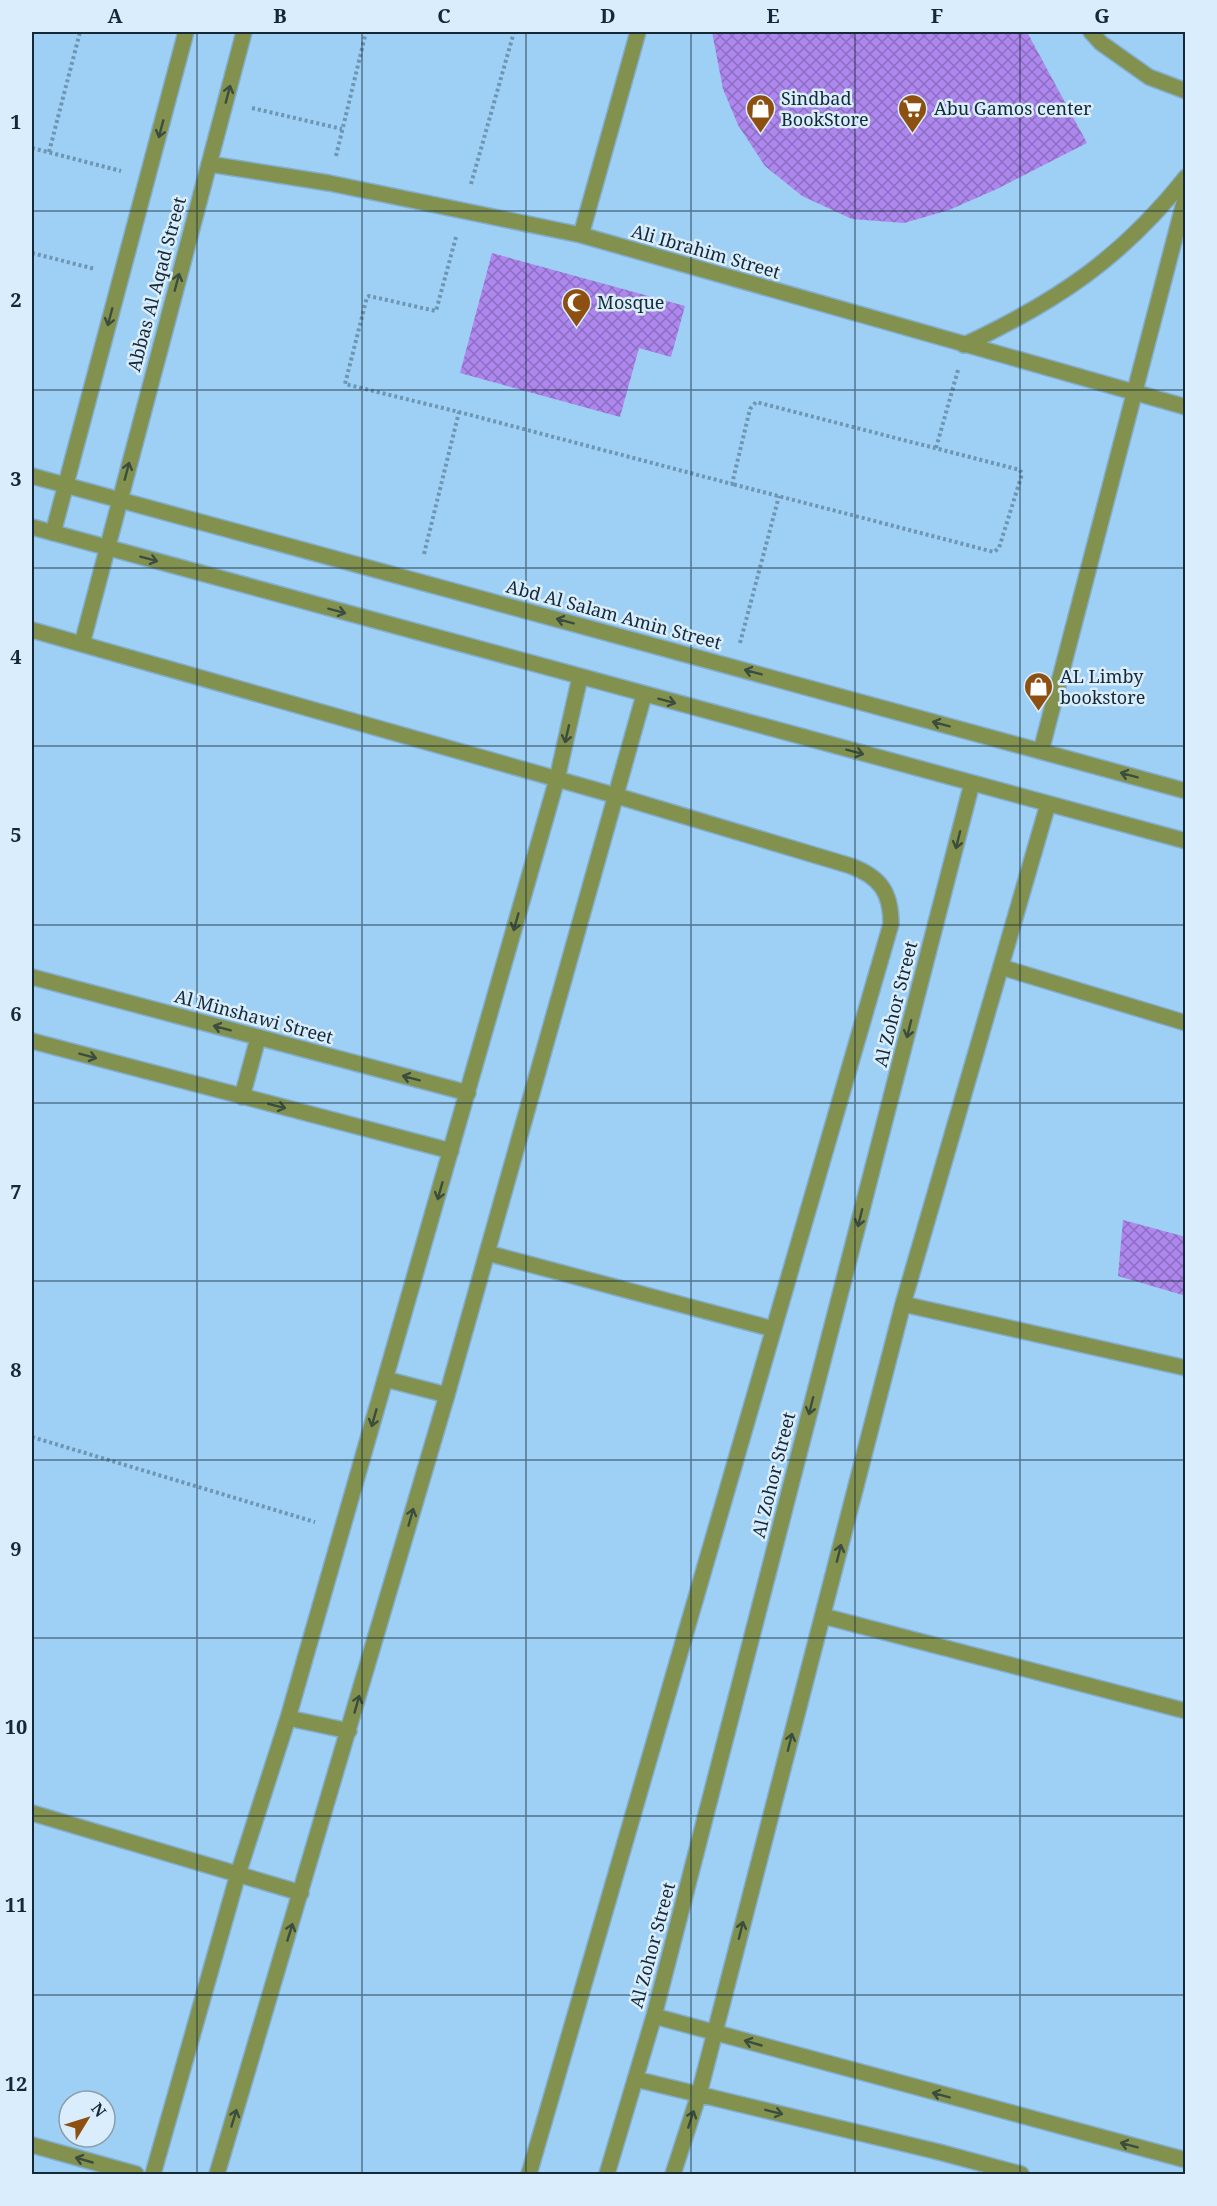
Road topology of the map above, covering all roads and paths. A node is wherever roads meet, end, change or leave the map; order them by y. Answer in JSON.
{"nodes":[{"id":1,"x":80,"y":32,"type":"edge"},
{"id":2,"x":186,"y":32,"type":"edge"},
{"id":3,"x":244,"y":32,"type":"edge"},
{"id":4,"x":366,"y":32,"type":"edge"},
{"id":5,"x":514,"y":32,"type":"edge"},
{"id":6,"x":638,"y":32,"type":"edge"},
{"id":7,"x":1091,"y":32,"type":"edge"},
{"id":8,"x":1185,"y":91,"type":"edge"},
{"id":9,"x":226,"y":102,"type":"junction"},
{"id":10,"x":342,"y":129,"type":"junction"},
{"id":11,"x":32,"y":148,"type":"edge"},
{"id":12,"x":49,"y":152,"type":"junction"},
{"id":13,"x":209,"y":164,"type":"junction"},
{"id":14,"x":1185,"y":177,"type":"edge"},
{"id":15,"x":147,"y":178,"type":"junction"},
{"id":16,"x":329,"y":183,"type":"junction"},
{"id":17,"x":1185,"y":195,"type":"edge"},
{"id":18,"x":463,"y":211,"type":"junction"},
{"id":19,"x":581,"y":236,"type":"junction"},
{"id":20,"x":32,"y":253,"type":"edge"},
{"id":21,"x":121,"y":276,"type":"junction"},
{"id":22,"x":964,"y":345,"type":"junction"},
{"id":23,"x":1132,"y":392,"type":"junction"},
{"id":24,"x":1185,"y":407,"type":"edge"},
{"id":25,"x":459,"y":412,"type":"junction"},
{"id":26,"x":936,"y":448,"type":"junction"},
{"id":27,"x":32,"y":476,"type":"edge"},
{"id":28,"x":732,"y":484,"type":"junction"},
{"id":29,"x":65,"y":485,"type":"junction"},
{"id":30,"x":780,"y":496,"type":"junction"},
{"id":31,"x":119,"y":500,"type":"junction"},
{"id":32,"x":32,"y":527,"type":"edge"},
{"id":33,"x":53,"y":533,"type":"junction"},
{"id":34,"x":107,"y":548,"type":"junction"},
{"id":35,"x":418,"y":581,"type":"junction"},
{"id":36,"x":32,"y":630,"type":"edge"},
{"id":37,"x":82,"y":644,"type":"junction"},
{"id":38,"x":734,"y":666,"type":"junction"},
{"id":39,"x":580,"y":677,"type":"junction"},
{"id":40,"x":644,"y":695,"type":"junction"},
{"id":41,"x":1041,"y":751,"type":"junction"},
{"id":42,"x":557,"y":779,"type":"junction"},
{"id":43,"x":972,"y":783,"type":"junction"},
{"id":44,"x":1185,"y":791,"type":"edge"},
{"id":45,"x":617,"y":796,"type":"junction"},
{"id":46,"x":1048,"y":804,"type":"junction"},
{"id":47,"x":1185,"y":842,"type":"edge"},
{"id":48,"x":1001,"y":967,"type":"junction"},
{"id":49,"x":32,"y":977,"type":"edge"},
{"id":50,"x":1185,"y":1023,"type":"edge"},
{"id":51,"x":258,"y":1038,"type":"junction"},
{"id":52,"x":32,"y":1041,"type":"edge"},
{"id":53,"x":468,"y":1093,"type":"junction"},
{"id":54,"x":242,"y":1097,"type":"junction"},
{"id":55,"x":451,"y":1151,"type":"junction"},
{"id":56,"x":487,"y":1253,"type":"junction"},
{"id":57,"x":903,"y":1304,"type":"junction"},
{"id":58,"x":773,"y":1329,"type":"junction"},
{"id":59,"x":1185,"y":1368,"type":"edge"},
{"id":60,"x":386,"y":1380,"type":"junction"},
{"id":61,"x":447,"y":1395,"type":"junction"},
{"id":62,"x":32,"y":1437,"type":"edge"},
{"id":63,"x":342,"y":1530,"type":"junction"},
{"id":64,"x":823,"y":1616,"type":"junction"},
{"id":65,"x":1185,"y":1711,"type":"edge"},
{"id":66,"x":288,"y":1718,"type":"junction"},
{"id":67,"x":349,"y":1731,"type":"junction"},
{"id":68,"x":32,"y":1813,"type":"edge"},
{"id":69,"x":237,"y":1874,"type":"junction"},
{"id":70,"x":301,"y":1893,"type":"junction"},
{"id":71,"x":654,"y":2016,"type":"junction"},
{"id":72,"x":715,"y":2032,"type":"junction"},
{"id":73,"x":635,"y":2079,"type":"junction"},
{"id":74,"x":699,"y":2094,"type":"junction"},
{"id":75,"x":32,"y":2145,"type":"edge"},
{"id":76,"x":1185,"y":2160,"type":"edge"},
{"id":77,"x":136,"y":2175,"type":"edge"},
{"id":78,"x":153,"y":2175,"type":"edge"},
{"id":79,"x":217,"y":2175,"type":"edge"},
{"id":80,"x":529,"y":2175,"type":"edge"},
{"id":81,"x":607,"y":2175,"type":"edge"},
{"id":82,"x":673,"y":2175,"type":"edge"},
{"id":83,"x":1021,"y":2175,"type":"edge"}],
"edges":[{"from":1,"to":12,"type":"path"},
{"from":2,"to":15,"type":"street","name":"Abbas Al Aqad Street","one_way":true},
{"from":9,"to":3,"type":"street","name":"Abbas Al Aqad Street","one_way":true},
{"from":4,"to":10,"type":"path"},
{"from":5,"to":18,"type":"path"},
{"from":6,"to":19,"type":"street"},
{"from":7,"to":8,"type":"street"},
{"from":9,"to":10,"type":"path"},
{"from":9,"to":13,"type":"street","name":"Abbas Al Aqad Street"},
{"from":10,"to":16,"type":"path"},
{"from":11,"to":12,"type":"path"},
{"from":12,"to":15,"type":"path"},
{"from":13,"to":16,"type":"street","name":"Ali Ibrahim Street"},
{"from":31,"to":13,"type":"street","name":"Abbas Al Aqad Street","one_way":true},
{"from":14,"to":22,"type":"street"},
{"from":15,"to":21,"type":"street","name":"Abbas Al Aqad Street"},
{"from":16,"to":18,"type":"street","name":"Ali Ibrahim Street"},
{"from":17,"to":23,"type":"street"},
{"from":18,"to":19,"type":"street","name":"Ali Ibrahim Street"},
{"from":18,"to":25,"type":"path"},
{"from":19,"to":22,"type":"street","name":"Ali Ibrahim Street"},
{"from":20,"to":21,"type":"path"},
{"from":21,"to":29,"type":"street","name":"Abbas Al Aqad Street","one_way":true},
{"from":22,"to":23,"type":"street","name":"Ali Ibrahim Street"},
{"from":22,"to":26,"type":"path"},
{"from":23,"to":24,"type":"street","name":"Ali Ibrahim Street"},
{"from":23,"to":41,"type":"street"},
{"from":25,"to":28,"type":"path"},
{"from":25,"to":35,"type":"path"},
{"from":26,"to":28,"type":"path"},
{"from":26,"to":30,"type":"path"},
{"from":27,"to":29,"type":"street","name":"Abd Al Salam Amin Street"},
{"from":28,"to":30,"type":"path"},
{"from":29,"to":31,"type":"street","name":"Abd Al Salam Amin Street"},
{"from":29,"to":33,"type":"street","name":"Abbas Al Aqad Street"},
{"from":30,"to":38,"type":"path"},
{"from":31,"to":34,"type":"street","name":"Abbas Al Aqad Street"},
{"from":31,"to":35,"type":"street","name":"Abd Al Salam Amin Street"},
{"from":32,"to":33,"type":"street"},
{"from":33,"to":34,"type":"street"},
{"from":34,"to":37,"type":"street","name":"Abbas Al Aqad Street"},
{"from":34,"to":39,"type":"street","one_way":true},
{"from":38,"to":35,"type":"street","name":"Abd Al Salam Amin Street","one_way":true},
{"from":36,"to":37,"type":"street"},
{"from":37,"to":42,"type":"street"},
{"from":41,"to":38,"type":"street","name":"Abd Al Salam Amin Street","one_way":true},
{"from":39,"to":40,"type":"street"},
{"from":39,"to":42,"type":"street","one_way":true},
{"from":40,"to":43,"type":"street","one_way":true},
{"from":40,"to":45,"type":"street"},
{"from":44,"to":41,"type":"street","name":"Abd Al Salam Amin Street","one_way":true},
{"from":42,"to":45,"type":"street"},
{"from":42,"to":53,"type":"street","one_way":true},
{"from":43,"to":46,"type":"street"},
{"from":43,"to":71,"type":"street","name":"Al Zohor Street","one_way":true},
{"from":45,"to":56,"type":"street"},
{"from":45,"to":58,"type":"street"},
{"from":46,"to":47,"type":"street"},
{"from":46,"to":48,"type":"street"},
{"from":48,"to":50,"type":"street"},
{"from":48,"to":57,"type":"street"},
{"from":51,"to":49,"type":"street","name":"Al Minshawi Street","one_way":true},
{"from":53,"to":51,"type":"street","name":"Al Minshawi Street","one_way":true},
{"from":51,"to":54,"type":"street"},
{"from":52,"to":54,"type":"street","one_way":true},
{"from":53,"to":55,"type":"street"},
{"from":54,"to":55,"type":"street","one_way":true},
{"from":55,"to":60,"type":"street","one_way":true},
{"from":56,"to":58,"type":"street"},
{"from":56,"to":61,"type":"street"},
{"from":57,"to":59,"type":"street"},
{"from":64,"to":57,"type":"street","one_way":true},
{"from":58,"to":80,"type":"street"},
{"from":60,"to":61,"type":"street"},
{"from":60,"to":63,"type":"street","one_way":true},
{"from":67,"to":61,"type":"street","one_way":true},
{"from":62,"to":63,"type":"path"},
{"from":63,"to":66,"type":"street"},
{"from":64,"to":65,"type":"street"},
{"from":72,"to":64,"type":"street","one_way":true},
{"from":66,"to":67,"type":"street"},
{"from":66,"to":69,"type":"street"},
{"from":67,"to":70,"type":"street"},
{"from":68,"to":69,"type":"street"},
{"from":69,"to":70,"type":"street"},
{"from":69,"to":78,"type":"street"},
{"from":79,"to":70,"type":"street","one_way":true},
{"from":71,"to":72,"type":"street"},
{"from":71,"to":73,"type":"street","name":"Al Zohor Street"},
{"from":72,"to":74,"type":"street"},
{"from":76,"to":72,"type":"street","one_way":true},
{"from":73,"to":74,"type":"street"},
{"from":73,"to":81,"type":"street","name":"Al Zohor Street"},
{"from":82,"to":74,"type":"street","one_way":true},
{"from":74,"to":83,"type":"street","one_way":true},
{"from":77,"to":75,"type":"street","one_way":true}]}
